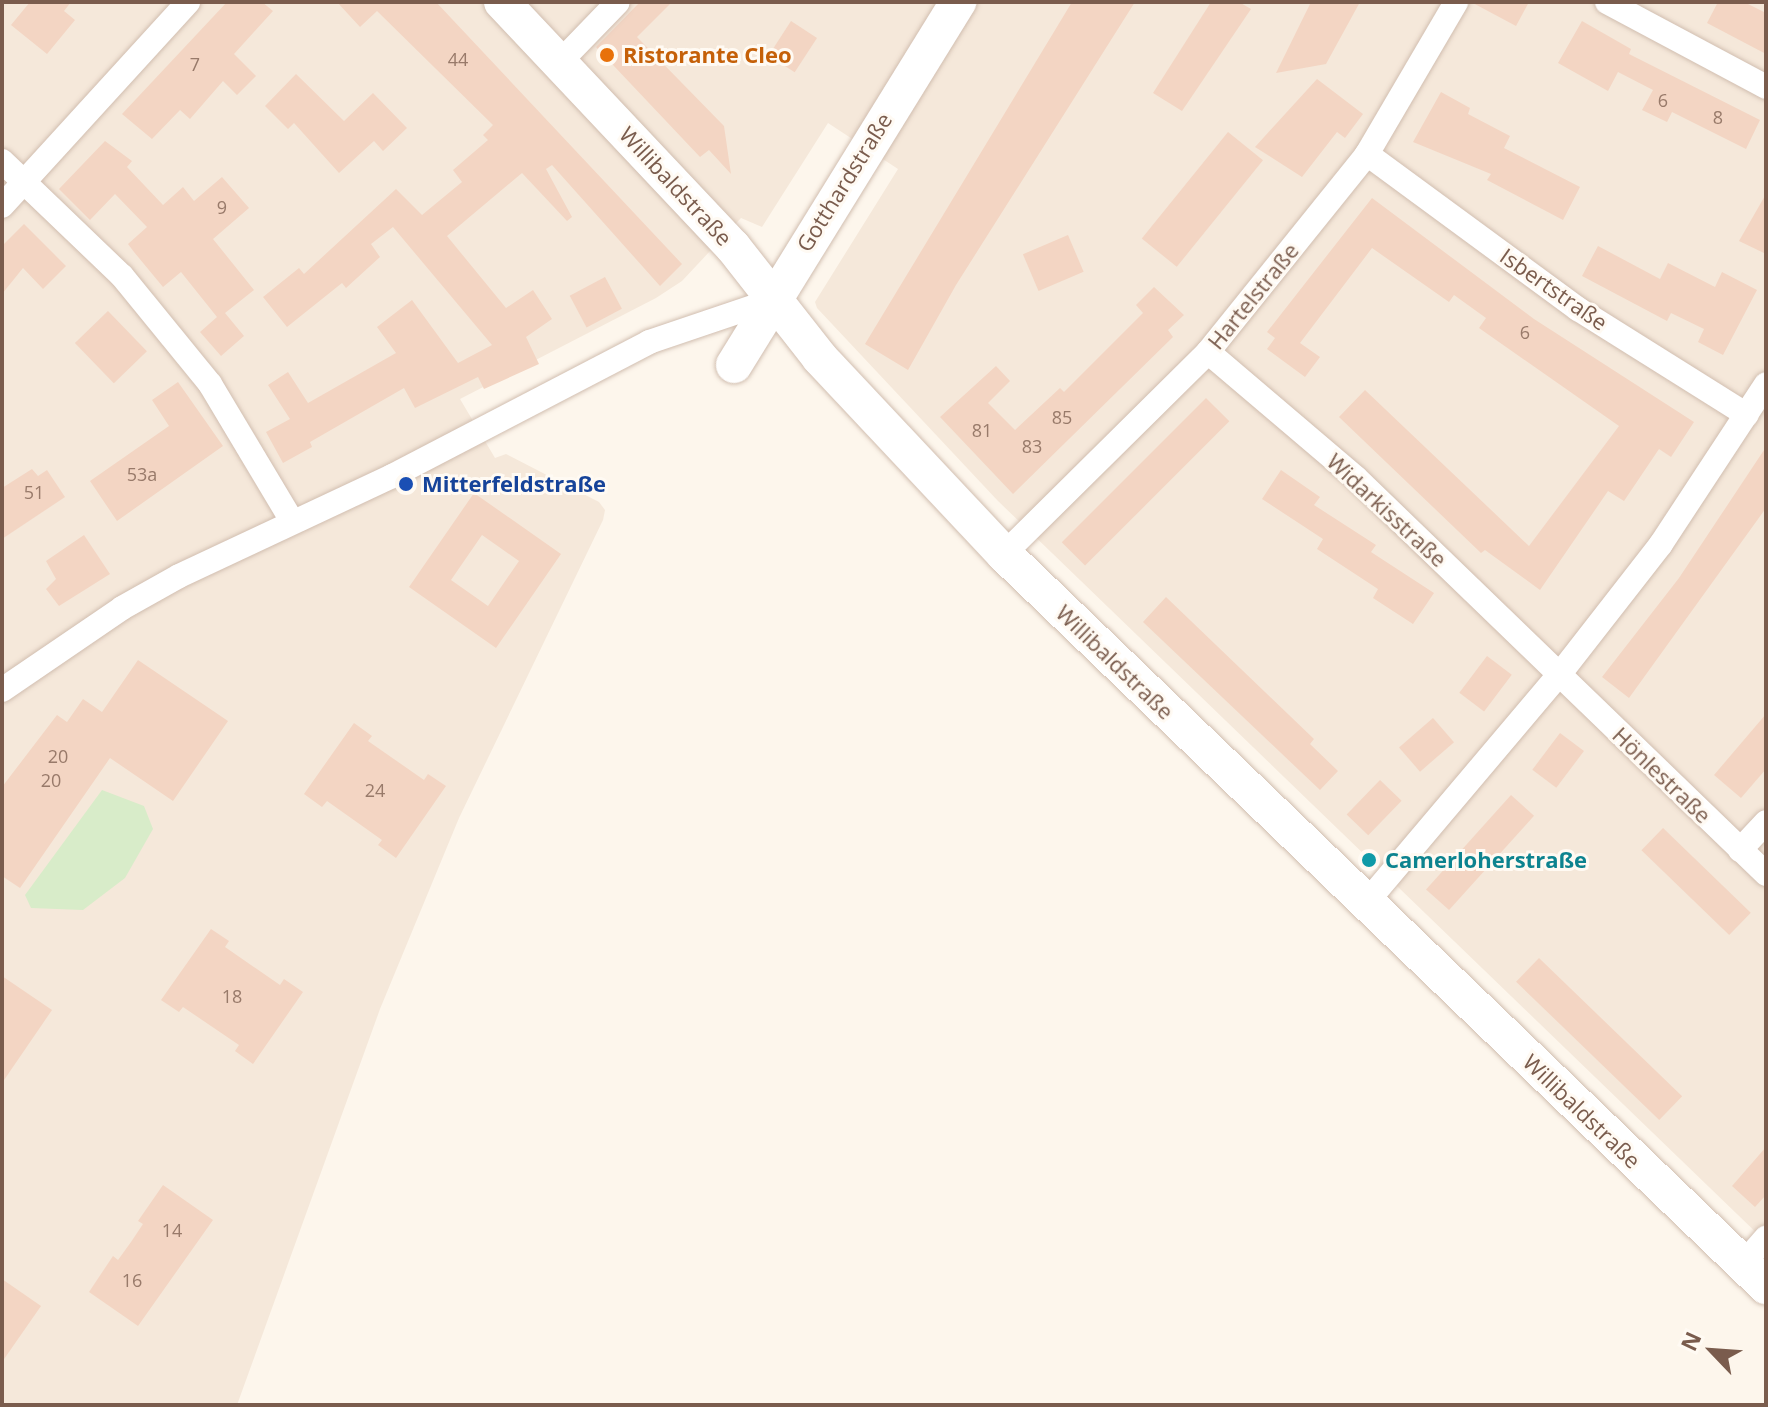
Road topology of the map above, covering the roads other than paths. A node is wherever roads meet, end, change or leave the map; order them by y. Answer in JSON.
{"nodes":[{"id":1,"x":188,"y":2,"type":"edge"},
{"id":2,"x":502,"y":2,"type":"edge"},
{"id":3,"x":618,"y":2,"type":"edge"},
{"id":4,"x":958,"y":2,"type":"edge"},
{"id":5,"x":1456,"y":2,"type":"edge"},
{"id":6,"x":1607,"y":2,"type":"edge"},
{"id":7,"x":560,"y":62,"type":"junction"},
{"id":8,"x":1766,"y":87,"type":"edge"},
{"id":9,"x":1367,"y":154,"type":"junction"},
{"id":10,"x":2,"y":161,"type":"edge"},
{"id":11,"x":25,"y":181,"type":"junction"},
{"id":12,"x":2,"y":206,"type":"edge"},
{"id":13,"x":773,"y":300,"type":"junction"},
{"id":14,"x":1208,"y":352,"type":"junction"},
{"id":15,"x":734,"y":365,"type":"dead end"},
{"id":16,"x":1766,"y":384,"type":"edge"},
{"id":17,"x":1747,"y":415,"type":"junction"},
{"id":18,"x":292,"y":521,"type":"junction"},
{"id":19,"x":1004,"y":554,"type":"junction"},
{"id":20,"x":1559,"y":675,"type":"junction"},
{"id":21,"x":2,"y":690,"type":"edge"},
{"id":22,"x":1766,"y":822,"type":"edge"},
{"id":23,"x":1740,"y":850,"type":"junction"},
{"id":24,"x":1766,"y":874,"type":"edge"},
{"id":25,"x":1366,"y":903,"type":"junction"},
{"id":26,"x":1758,"y":1263,"type":"edge"}],
"edges":[{"from":1,"to":11,"type":"street"},
{"from":2,"to":7,"type":"street","name":"Willibaldstraße"},
{"from":3,"to":7,"type":"street"},
{"from":4,"to":13,"type":"street","name":"Gotthardstraße"},
{"from":5,"to":9,"type":"street","name":"Hartelstraße"},
{"from":6,"to":8,"type":"street"},
{"from":7,"to":13,"type":"street","name":"Willibaldstraße"},
{"from":9,"to":14,"type":"street","name":"Hartelstraße"},
{"from":9,"to":17,"type":"street","name":"Isbertstraße"},
{"from":10,"to":11,"type":"street"},
{"from":11,"to":12,"type":"street"},
{"from":11,"to":18,"type":"street"},
{"from":13,"to":15,"type":"street","name":"Gotthardstraße"},
{"from":13,"to":18,"type":"street"},
{"from":13,"to":19,"type":"street","name":"Willibaldstraße"},
{"from":14,"to":19,"type":"street","name":"Hartelstraße"},
{"from":14,"to":20,"type":"street","name":"Widarkisstraße"},
{"from":16,"to":17,"type":"street"},
{"from":17,"to":20,"type":"street"},
{"from":18,"to":21,"type":"street"},
{"from":19,"to":25,"type":"street","name":"Willibaldstraße"},
{"from":20,"to":23,"type":"street","name":"Hönlestraße"},
{"from":20,"to":25,"type":"street"},
{"from":22,"to":23,"type":"street"},
{"from":23,"to":24,"type":"street","name":"Hönlestraße"},
{"from":25,"to":26,"type":"street","name":"Willibaldstraße"}]}
